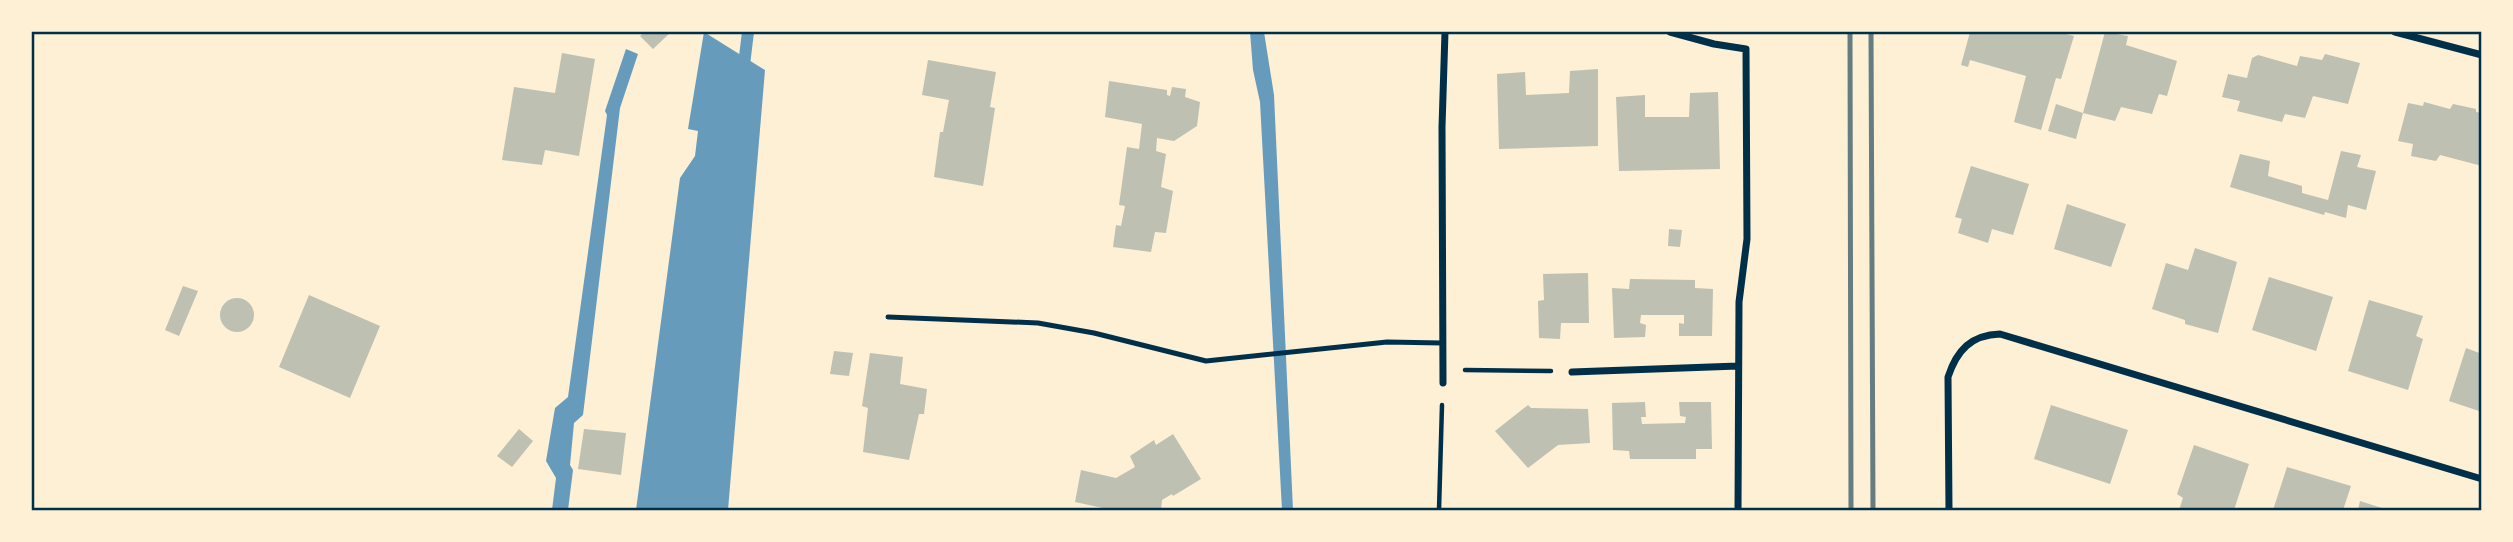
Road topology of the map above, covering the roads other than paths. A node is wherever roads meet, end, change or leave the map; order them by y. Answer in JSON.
{"nodes":[{"id":1,"x":1445,"y":32,"type":"edge"},
{"id":2,"x":1670,"y":32,"type":"edge"},
{"id":3,"x":2395,"y":32,"type":"edge"},
{"id":4,"x":2482,"y":55,"type":"edge"},
{"id":5,"x":888,"y":317,"type":"dead end"},
{"id":6,"x":1442,"y":344,"type":"junction"},
{"id":7,"x":1738,"y":366,"type":"junction"},
{"id":8,"x":1572,"y":372,"type":"road end"},
{"id":9,"x":1443,"y":383,"type":"road end"},
{"id":10,"x":2482,"y":479,"type":"edge"},
{"id":11,"x":1738,"y":510,"type":"edge"},
{"id":12,"x":1949,"y":510,"type":"edge"}],
"edges":[{"from":1,"to":6,"type":"street"},
{"from":2,"to":7,"type":"street"},
{"from":3,"to":4,"type":"street"},
{"from":5,"to":6,"type":"lane"},
{"from":6,"to":9,"type":"street"},
{"from":7,"to":8,"type":"street"},
{"from":7,"to":11,"type":"street"},
{"from":10,"to":12,"type":"street"}]}
